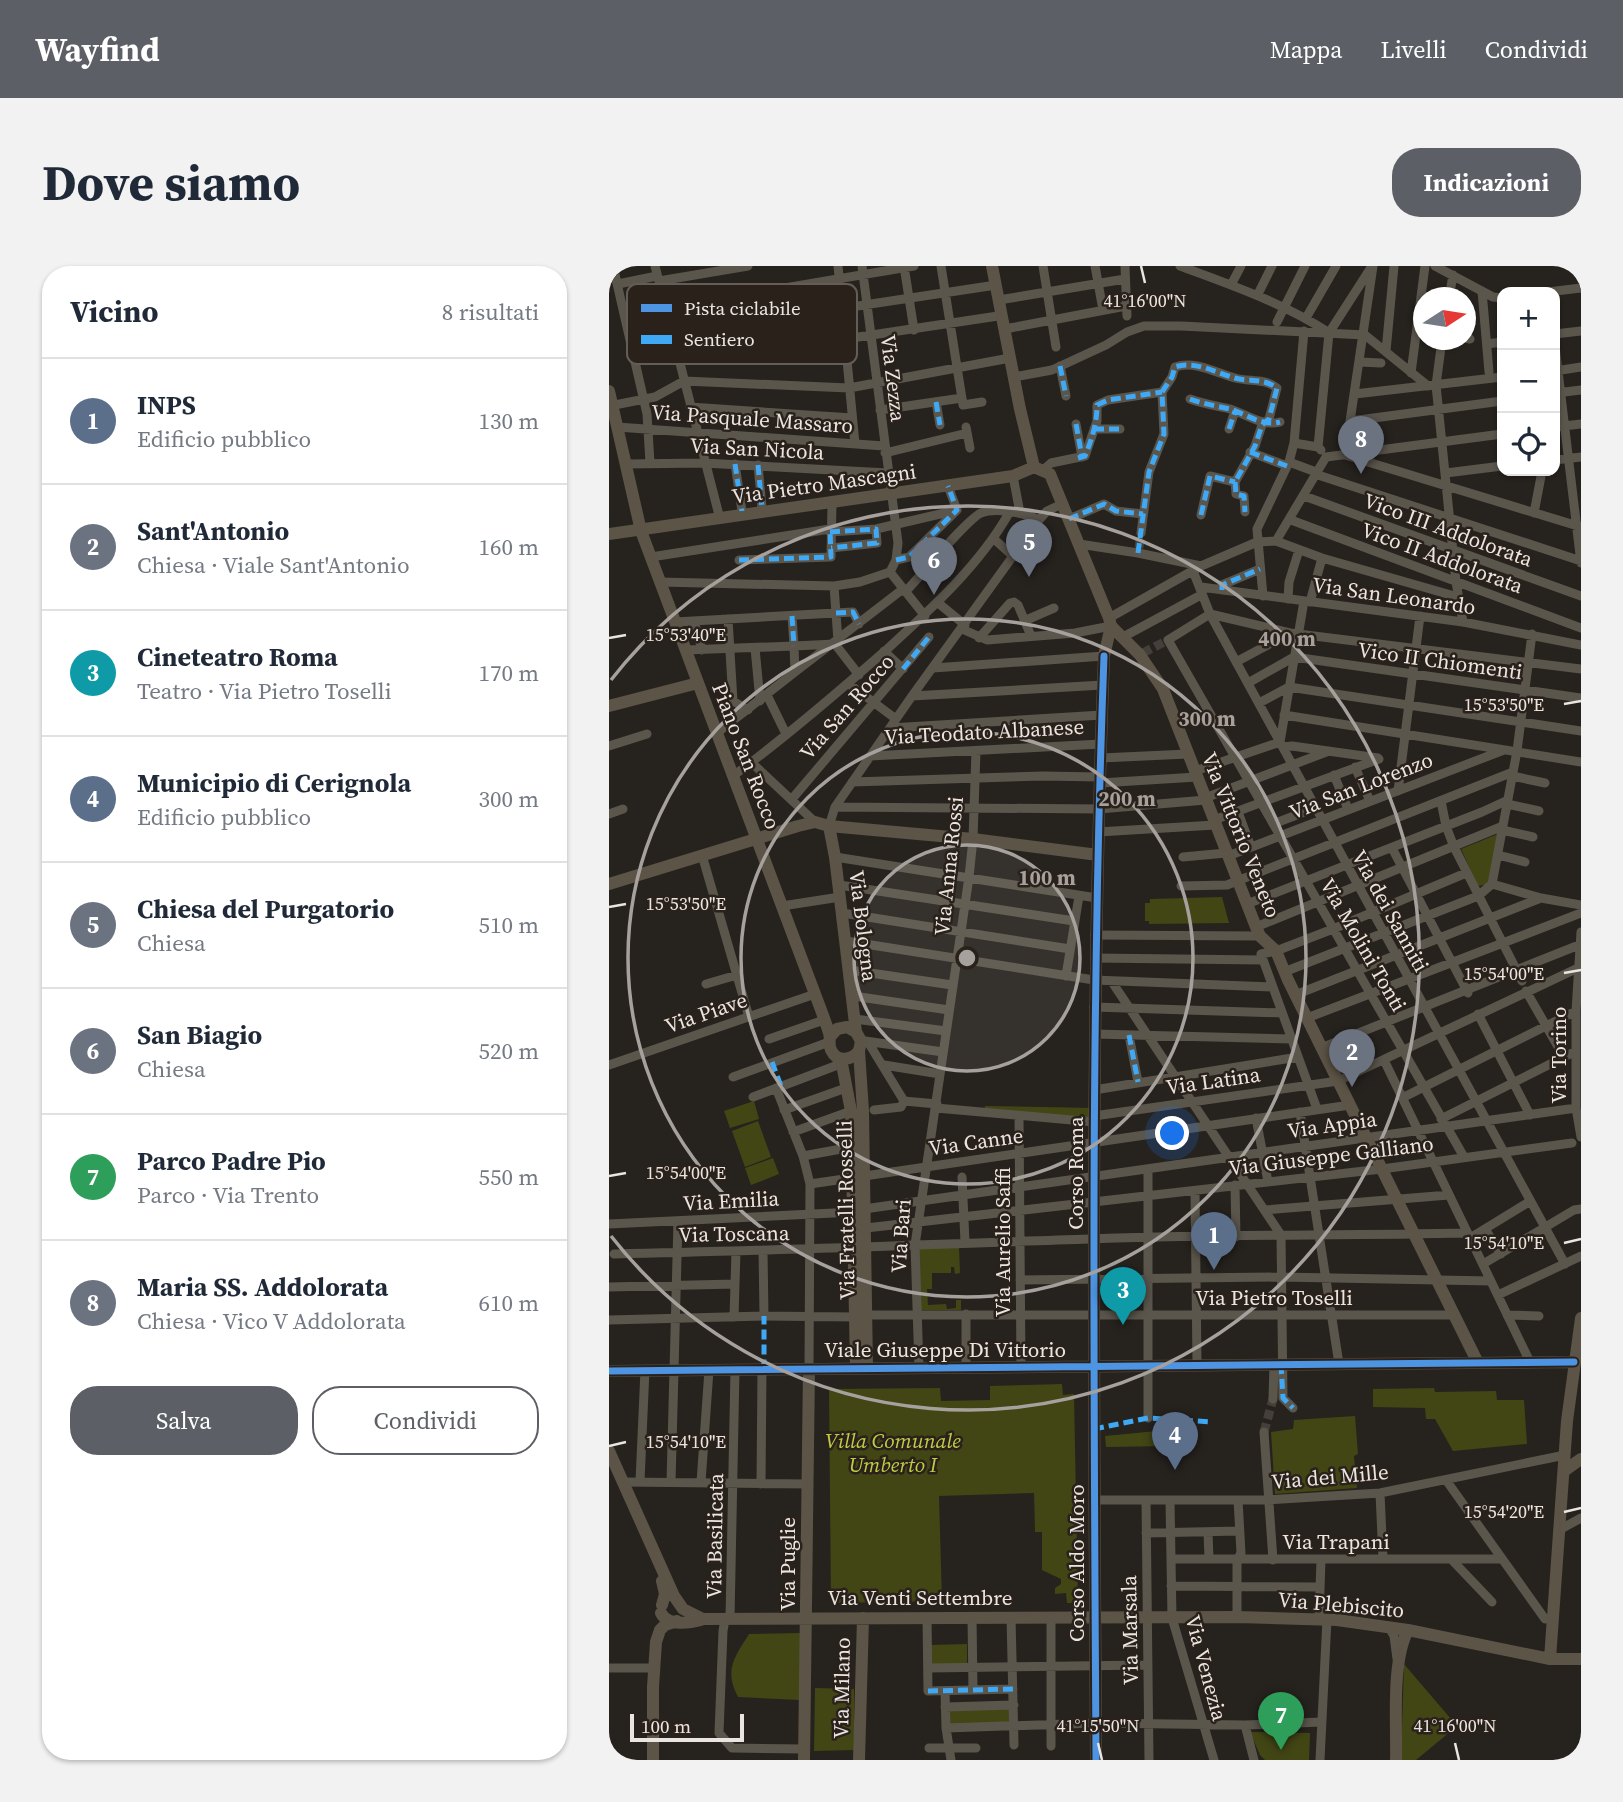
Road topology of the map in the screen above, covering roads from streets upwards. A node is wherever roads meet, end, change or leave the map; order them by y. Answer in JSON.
{"nodes":[{"id":1,"x":613,"y":266,"type":"edge"},
{"id":2,"x":748,"y":266,"type":"edge"},
{"id":3,"x":838,"y":266,"type":"edge"},
{"id":4,"x":941,"y":266,"type":"edge"},
{"id":5,"x":994,"y":266,"type":"edge"},
{"id":6,"x":1043,"y":266,"type":"edge"},
{"id":7,"x":1095,"y":266,"type":"edge"},
{"id":8,"x":1125,"y":266,"type":"edge"},
{"id":9,"x":1180,"y":266,"type":"edge"},
{"id":10,"x":1241,"y":266,"type":"edge"},
{"id":11,"x":1272,"y":266,"type":"edge"},
{"id":12,"x":1305,"y":266,"type":"edge"},
{"id":13,"x":1336,"y":266,"type":"edge"},
{"id":14,"x":1373,"y":266,"type":"edge"},
{"id":15,"x":1391,"y":266,"type":"edge"},
{"id":16,"x":1425,"y":266,"type":"edge"},
{"id":17,"x":1435,"y":266,"type":"edge"},
{"id":18,"x":736,"y":267,"type":"edge"},
{"id":19,"x":908,"y":267,"type":"edge"},
{"id":20,"x":695,"y":271,"type":"edge"},
{"id":21,"x":862,"y":271,"type":"edge"},
{"id":22,"x":657,"y":274,"type":"edge"},
{"id":23,"x":1454,"y":275,"type":"junction"},
{"id":24,"x":1125,"y":279,"type":"junction"},
{"id":25,"x":839,"y":280,"type":"junction"},
{"id":26,"x":1098,"y":283,"type":"junction"},
{"id":27,"x":618,"y":284,"type":"junction"},
{"id":28,"x":814,"y":284,"type":"edge"},
{"id":29,"x":839,"y":284,"type":"edge"},
{"id":30,"x":996,"y":285,"type":"junction"},
{"id":31,"x":1231,"y":285,"type":"junction"},
{"id":32,"x":1451,"y":287,"type":"edge"},
{"id":33,"x":1581,"y":288,"type":"edge"},
{"id":34,"x":1482,"y":291,"type":"junction"},
{"id":35,"x":1560,"y":291,"type":"edge"},
{"id":36,"x":1047,"y":292,"type":"junction"},
{"id":37,"x":946,"y":293,"type":"junction"},
{"id":38,"x":1258,"y":294,"type":"junction"},
{"id":39,"x":1497,"y":296,"type":"edge"},
{"id":40,"x":909,"y":299,"type":"junction"},
{"id":41,"x":1005,"y":299,"type":"dead end"},
{"id":42,"x":867,"y":306,"type":"junction"},
{"id":43,"x":1284,"y":306,"type":"junction"},
{"id":44,"x":857,"y":308,"type":"edge"},
{"id":45,"x":1103,"y":310,"type":"junction"},
{"id":46,"x":998,"y":316,"type":"dead end"},
{"id":47,"x":1306,"y":318,"type":"junction"},
{"id":48,"x":1052,"y":320,"type":"junction"},
{"id":49,"x":1277,"y":322,"type":"dead end"},
{"id":50,"x":627,"y":324,"type":"edge"},
{"id":51,"x":951,"y":324,"type":"junction"},
{"id":52,"x":1010,"y":328,"type":"dead end"},
{"id":53,"x":914,"y":330,"type":"junction"},
{"id":54,"x":1304,"y":331,"type":"junction"},
{"id":55,"x":1581,"y":331,"type":"edge"},
{"id":56,"x":1329,"y":332,"type":"junction"},
{"id":57,"x":1560,"y":333,"type":"edge"},
{"id":58,"x":1365,"y":335,"type":"junction"},
{"id":59,"x":871,"y":337,"type":"junction"},
{"id":60,"x":857,"y":338,"type":"edge"},
{"id":61,"x":1497,"y":343,"type":"edge"},
{"id":62,"x":1487,"y":344,"type":"junction"},
{"id":63,"x":1056,"y":347,"type":"dead end"},
{"id":64,"x":1440,"y":350,"type":"edge"},
{"id":65,"x":1386,"y":351,"type":"junction"},
{"id":66,"x":1010,"y":358,"type":"junction"},
{"id":67,"x":1360,"y":362,"type":"junction"},
{"id":68,"x":1381,"y":363,"type":"dead end"},
{"id":69,"x":636,"y":364,"type":"edge"},
{"id":70,"x":680,"y":364,"type":"edge"},
{"id":71,"x":847,"y":364,"type":"edge"},
{"id":72,"x":1060,"y":366,"type":"junction"},
{"id":73,"x":1581,"y":367,"type":"edge"},
{"id":74,"x":958,"y":368,"type":"junction"},
{"id":75,"x":1560,"y":370,"type":"edge"},
{"id":76,"x":1489,"y":372,"type":"dead end"},
{"id":77,"x":1411,"y":373,"type":"junction"},
{"id":78,"x":1014,"y":377,"type":"junction"},
{"id":79,"x":1497,"y":378,"type":"edge"},
{"id":80,"x":684,"y":381,"type":"junction"},
{"id":81,"x":876,"y":383,"type":"junction"},
{"id":82,"x":1432,"y":385,"type":"junction"},
{"id":83,"x":849,"y":388,"type":"junction"},
{"id":84,"x":1581,"y":390,"type":"edge"},
{"id":85,"x":609,"y":391,"type":"edge"},
{"id":86,"x":1161,"y":392,"type":"junction"},
{"id":87,"x":1560,"y":393,"type":"edge"},
{"id":88,"x":1355,"y":394,"type":"junction"},
{"id":89,"x":1066,"y":396,"type":"dead end"},
{"id":90,"x":1190,"y":399,"type":"dead end"},
{"id":91,"x":644,"y":400,"type":"junction"},
{"id":92,"x":963,"y":401,"type":"junction"},
{"id":93,"x":936,"y":402,"type":"junction"},
{"id":94,"x":982,"y":402,"type":"dead end"},
{"id":95,"x":1497,"y":402,"type":"edge"},
{"id":96,"x":611,"y":406,"type":"edge"},
{"id":97,"x":690,"y":407,"type":"junction"},
{"id":98,"x":880,"y":410,"type":"junction"},
{"id":99,"x":1438,"y":410,"type":"junction"},
{"id":100,"x":1235,"y":411,"type":"junction"},
{"id":101,"x":852,"y":418,"type":"junction"},
{"id":102,"x":1351,"y":421,"type":"junction"},
{"id":103,"x":1265,"y":422,"type":"junction"},
{"id":104,"x":1280,"y":422,"type":"dead end"},
{"id":105,"x":1076,"y":424,"type":"dead end"},
{"id":106,"x":1581,"y":424,"type":"edge"},
{"id":107,"x":940,"y":425,"type":"dead end"},
{"id":108,"x":617,"y":427,"type":"junction"},
{"id":109,"x":1560,"y":427,"type":"edge"},
{"id":110,"x":648,"y":428,"type":"junction"},
{"id":111,"x":1099,"y":429,"type":"junction"},
{"id":112,"x":1229,"y":429,"type":"dead end"},
{"id":113,"x":1121,"y":430,"type":"dead end"},
{"id":114,"x":696,"y":432,"type":"junction"},
{"id":115,"x":1497,"y":435,"type":"edge"},
{"id":116,"x":1443,"y":442,"type":"junction"},
{"id":117,"x":1294,"y":443,"type":"junction"},
{"id":118,"x":855,"y":444,"type":"junction"},
{"id":119,"x":1318,"y":447,"type":"junction"},
{"id":120,"x":970,"y":448,"type":"dead end"},
{"id":121,"x":885,"y":450,"type":"junction"},
{"id":122,"x":1250,"y":452,"type":"junction"},
{"id":123,"x":1345,"y":454,"type":"junction"},
{"id":124,"x":1080,"y":457,"type":"junction"},
{"id":125,"x":1326,"y":457,"type":"junction"},
{"id":126,"x":1581,"y":457,"type":"edge"},
{"id":127,"x":1568,"y":458,"type":"junction"},
{"id":128,"x":1560,"y":459,"type":"edge"},
{"id":129,"x":650,"y":463,"type":"junction"},
{"id":130,"x":704,"y":463,"type":"junction"},
{"id":131,"x":626,"y":464,"type":"junction"},
{"id":132,"x":735,"y":464,"type":"junction"},
{"id":133,"x":1288,"y":464,"type":"junction"},
{"id":134,"x":758,"y":465,"type":"junction"},
{"id":135,"x":1497,"y":467,"type":"edge"},
{"id":136,"x":1038,"y":469,"type":"junction"},
{"id":137,"x":888,"y":473,"type":"junction"},
{"id":138,"x":1315,"y":473,"type":"junction"},
{"id":139,"x":1446,"y":473,"type":"junction"},
{"id":140,"x":1013,"y":476,"type":"junction"},
{"id":141,"x":1541,"y":476,"type":"edge"},
{"id":142,"x":1237,"y":481,"type":"junction"},
{"id":143,"x":1447,"y":485,"type":"junction"},
{"id":144,"x":949,"y":486,"type":"junction"},
{"id":145,"x":890,"y":494,"type":"junction"},
{"id":146,"x":1304,"y":496,"type":"junction"},
{"id":147,"x":832,"y":503,"type":"junction"},
{"id":148,"x":1062,"y":504,"type":"junction"},
{"id":149,"x":762,"y":508,"type":"dead end"},
{"id":150,"x":957,"y":510,"type":"junction"},
{"id":151,"x":742,"y":511,"type":"dead end"},
{"id":152,"x":1245,"y":512,"type":"dead end"},
{"id":153,"x":1009,"y":513,"type":"junction"},
{"id":154,"x":1020,"y":513,"type":"junction"},
{"id":155,"x":1534,"y":513,"type":"junction"},
{"id":156,"x":1143,"y":514,"type":"junction"},
{"id":157,"x":1201,"y":514,"type":"dead end"},
{"id":158,"x":720,"y":519,"type":"junction"},
{"id":159,"x":1069,"y":519,"type":"junction"},
{"id":160,"x":1450,"y":519,"type":"junction"},
{"id":161,"x":1039,"y":520,"type":"junction"},
{"id":162,"x":1291,"y":520,"type":"junction"},
{"id":163,"x":896,"y":524,"type":"junction"},
{"id":164,"x":1579,"y":526,"type":"edge"},
{"id":165,"x":876,"y":528,"type":"junction"},
{"id":166,"x":641,"y":531,"type":"junction"},
{"id":167,"x":830,"y":531,"type":"junction"},
{"id":168,"x":1141,"y":533,"type":"tunnel mouth"},
{"id":169,"x":609,"y":534,"type":"edge"},
{"id":170,"x":994,"y":540,"type":"junction"},
{"id":171,"x":1276,"y":541,"type":"junction"},
{"id":172,"x":1258,"y":542,"type":"junction"},
{"id":173,"x":1079,"y":544,"type":"junction"},
{"id":174,"x":1299,"y":550,"type":"junction"},
{"id":175,"x":1453,"y":551,"type":"junction"},
{"id":176,"x":831,"y":553,"type":"junction"},
{"id":177,"x":1014,"y":556,"type":"junction"},
{"id":178,"x":651,"y":557,"type":"junction"},
{"id":179,"x":1322,"y":558,"type":"junction"},
{"id":180,"x":739,"y":559,"type":"dead end"},
{"id":181,"x":896,"y":560,"type":"junction"},
{"id":182,"x":1581,"y":562,"type":"edge"},
{"id":183,"x":1197,"y":569,"type":"junction"},
{"id":184,"x":1260,"y":569,"type":"junction"},
{"id":185,"x":890,"y":572,"type":"junction"},
{"id":186,"x":660,"y":582,"type":"junction"},
{"id":187,"x":1456,"y":582,"type":"junction"},
{"id":188,"x":834,"y":586,"type":"junction"},
{"id":189,"x":904,"y":590,"type":"junction"},
{"id":190,"x":1221,"y":590,"type":"junction"},
{"id":191,"x":1201,"y":591,"type":"junction"},
{"id":192,"x":1263,"y":596,"type":"junction"},
{"id":193,"x":1581,"y":596,"type":"edge"},
{"id":194,"x":1458,"y":597,"type":"junction"},
{"id":195,"x":1288,"y":599,"type":"junction"},
{"id":196,"x":937,"y":602,"type":"junction"},
{"id":197,"x":1307,"y":602,"type":"junction"},
{"id":198,"x":1054,"y":608,"type":"dead end"},
{"id":199,"x":836,"y":613,"type":"junction"},
{"id":200,"x":1210,"y":614,"type":"junction"},
{"id":201,"x":792,"y":615,"type":"junction"},
{"id":202,"x":925,"y":616,"type":"junction"},
{"id":203,"x":1420,"y":616,"type":"junction"},
{"id":204,"x":728,"y":619,"type":"junction"},
{"id":205,"x":694,"y":621,"type":"junction"},
{"id":206,"x":1024,"y":621,"type":"junction"},
{"id":207,"x":675,"y":622,"type":"junction"},
{"id":208,"x":1110,"y":622,"type":"junction"},
{"id":209,"x":1463,"y":622,"type":"junction"},
{"id":210,"x":859,"y":624,"type":"junction"},
{"id":211,"x":963,"y":627,"type":"junction"},
{"id":212,"x":1581,"y":628,"type":"edge"},
{"id":213,"x":1294,"y":633,"type":"junction"},
{"id":214,"x":1532,"y":634,"type":"junction"},
{"id":215,"x":1031,"y":635,"type":"junction"},
{"id":216,"x":1127,"y":635,"type":"junction"},
{"id":217,"x":929,"y":638,"type":"dead end"},
{"id":218,"x":979,"y":638,"type":"junction"},
{"id":219,"x":837,"y":643,"type":"junction"},
{"id":220,"x":1581,"y":645,"type":"edge"},
{"id":221,"x":794,"y":646,"type":"junction"},
{"id":222,"x":755,"y":648,"type":"junction"},
{"id":223,"x":730,"y":649,"type":"junction"},
{"id":224,"x":1416,"y":649,"type":"junction"},
{"id":225,"x":686,"y":650,"type":"junction"},
{"id":226,"x":702,"y":650,"type":"junction"},
{"id":227,"x":884,"y":651,"type":"junction"},
{"id":228,"x":1104,"y":656,"type":"junction"},
{"id":229,"x":1294,"y":657,"type":"junction"},
{"id":230,"x":1236,"y":662,"type":"junction"},
{"id":231,"x":1528,"y":663,"type":"junction"},
{"id":232,"x":933,"y":668,"type":"junction"},
{"id":233,"x":903,"y":669,"type":"junction"},
{"id":234,"x":1581,"y":669,"type":"edge"},
{"id":235,"x":795,"y":673,"type":"junction"},
{"id":236,"x":859,"y":675,"type":"junction"},
{"id":237,"x":1413,"y":676,"type":"junction"},
{"id":238,"x":698,"y":683,"type":"junction"},
{"id":239,"x":1248,"y":683,"type":"junction"},
{"id":240,"x":849,"y":684,"type":"junction"},
{"id":241,"x":1103,"y":685,"type":"junction"},
{"id":242,"x":1289,"y":687,"type":"junction"},
{"id":243,"x":1525,"y":690,"type":"junction"},
{"id":244,"x":912,"y":695,"type":"junction"},
{"id":245,"x":763,"y":698,"type":"junction"},
{"id":246,"x":1581,"y":698,"type":"edge"},
{"id":247,"x":872,"y":702,"type":"junction"},
{"id":248,"x":1259,"y":703,"type":"junction"},
{"id":249,"x":1409,"y":704,"type":"junction"},
{"id":250,"x":609,"y":706,"type":"edge"},
{"id":251,"x":748,"y":710,"type":"junction"},
{"id":252,"x":1285,"y":713,"type":"junction"},
{"id":253,"x":1102,"y":715,"type":"junction"},
{"id":254,"x":896,"y":719,"type":"junction"},
{"id":255,"x":1268,"y":720,"type":"junction"},
{"id":256,"x":1521,"y":722,"type":"junction"},
{"id":257,"x":890,"y":727,"type":"junction"},
{"id":258,"x":1581,"y":731,"type":"edge"},
{"id":259,"x":717,"y":733,"type":"junction"},
{"id":260,"x":1406,"y":733,"type":"junction"},
{"id":261,"x":647,"y":734,"type":"dead end"},
{"id":262,"x":786,"y":734,"type":"junction"},
{"id":263,"x":1101,"y":744,"type":"junction"},
{"id":264,"x":1281,"y":744,"type":"junction"},
{"id":265,"x":609,"y":746,"type":"edge"},
{"id":266,"x":1506,"y":749,"type":"junction"},
{"id":267,"x":976,"y":751,"type":"junction"},
{"id":268,"x":1329,"y":751,"type":"junction"},
{"id":269,"x":1517,"y":751,"type":"junction"},
{"id":270,"x":1188,"y":754,"type":"junction"},
{"id":271,"x":870,"y":755,"type":"junction"},
{"id":272,"x":1237,"y":757,"type":"junction"},
{"id":273,"x":1101,"y":758,"type":"junction"},
{"id":274,"x":1581,"y":762,"type":"edge"},
{"id":275,"x":752,"y":763,"type":"junction"},
{"id":276,"x":1292,"y":765,"type":"junction"},
{"id":277,"x":1355,"y":767,"type":"junction"},
{"id":278,"x":1196,"y":774,"type":"junction"},
{"id":279,"x":1513,"y":774,"type":"junction"},
{"id":280,"x":1334,"y":775,"type":"junction"},
{"id":281,"x":733,"y":776,"type":"junction"},
{"id":282,"x":974,"y":778,"type":"junction"},
{"id":283,"x":1100,"y":780,"type":"junction"},
{"id":284,"x":852,"y":782,"type":"junction"},
{"id":285,"x":1249,"y":782,"type":"junction"},
{"id":286,"x":1545,"y":783,"type":"dead end"},
{"id":287,"x":1305,"y":787,"type":"junction"},
{"id":288,"x":1398,"y":791,"type":"junction"},
{"id":289,"x":792,"y":799,"type":"junction"},
{"id":290,"x":1205,"y":799,"type":"junction"},
{"id":291,"x":1441,"y":800,"type":"junction"},
{"id":292,"x":1370,"y":802,"type":"junction"},
{"id":293,"x":1508,"y":802,"type":"junction"},
{"id":294,"x":1261,"y":803,"type":"junction"},
{"id":295,"x":835,"y":807,"type":"junction"},
{"id":296,"x":974,"y":807,"type":"junction"},
{"id":297,"x":1315,"y":808,"type":"junction"},
{"id":298,"x":623,"y":809,"type":"dead end"},
{"id":299,"x":1099,"y":809,"type":"junction"},
{"id":300,"x":1348,"y":809,"type":"junction"},
{"id":301,"x":1539,"y":811,"type":"dead end"},
{"id":302,"x":1238,"y":812,"type":"junction"},
{"id":303,"x":609,"y":814,"type":"edge"},
{"id":304,"x":1322,"y":820,"type":"junction"},
{"id":305,"x":1214,"y":822,"type":"junction"},
{"id":306,"x":822,"y":824,"type":"junction"},
{"id":307,"x":1273,"y":824,"type":"junction"},
{"id":308,"x":1446,"y":826,"type":"junction"},
{"id":309,"x":1503,"y":828,"type":"junction"},
{"id":310,"x":1098,"y":832,"type":"junction"},
{"id":311,"x":1280,"y":836,"type":"junction"},
{"id":312,"x":1533,"y":836,"type":"dead end"},
{"id":313,"x":756,"y":838,"type":"junction"},
{"id":314,"x":973,"y":839,"type":"junction"},
{"id":315,"x":1334,"y":843,"type":"junction"},
{"id":316,"x":1251,"y":847,"type":"junction"},
{"id":317,"x":1454,"y":847,"type":"junction"},
{"id":318,"x":1392,"y":848,"type":"junction"},
{"id":319,"x":702,"y":855,"type":"junction"},
{"id":320,"x":1098,"y":855,"type":"junction"},
{"id":321,"x":1227,"y":855,"type":"junction"},
{"id":322,"x":1498,"y":855,"type":"junction"},
{"id":323,"x":835,"y":857,"type":"junction"},
{"id":324,"x":1183,"y":857,"type":"dead end"},
{"id":325,"x":1293,"y":858,"type":"junction"},
{"id":326,"x":1525,"y":862,"type":"dead end"},
{"id":327,"x":1346,"y":866,"type":"junction"},
{"id":328,"x":1403,"y":868,"type":"junction"},
{"id":329,"x":1467,"y":873,"type":"junction"},
{"id":330,"x":969,"y":877,"type":"junction"},
{"id":331,"x":1238,"y":881,"type":"junction"},
{"id":332,"x":1305,"y":881,"type":"junction"},
{"id":333,"x":609,"y":884,"type":"edge"},
{"id":334,"x":1492,"y":884,"type":"junction"},
{"id":335,"x":1181,"y":886,"type":"dead end"},
{"id":336,"x":1357,"y":887,"type":"junction"},
{"id":337,"x":839,"y":891,"type":"junction"},
{"id":338,"x":1417,"y":895,"type":"junction"},
{"id":339,"x":1079,"y":896,"type":"junction"},
{"id":340,"x":1478,"y":896,"type":"junction"},
{"id":341,"x":1097,"y":898,"type":"junction"},
{"id":342,"x":1541,"y":898,"type":"junction"},
{"id":343,"x":1318,"y":902,"type":"junction"},
{"id":344,"x":1247,"y":904,"type":"junction"},
{"id":345,"x":964,"y":905,"type":"junction"},
{"id":346,"x":1581,"y":905,"type":"edge"},
{"id":347,"x":782,"y":906,"type":"junction"},
{"id":348,"x":842,"y":913,"type":"junction"},
{"id":349,"x":1371,"y":913,"type":"junction"},
{"id":350,"x":1581,"y":913,"type":"edge"},
{"id":351,"x":1428,"y":916,"type":"junction"},
{"id":352,"x":1489,"y":918,"type":"junction"},
{"id":353,"x":1075,"y":921,"type":"junction"},
{"id":354,"x":1333,"y":929,"type":"junction"},
{"id":355,"x":961,"y":931,"type":"junction"},
{"id":356,"x":1258,"y":932,"type":"junction"},
{"id":357,"x":1581,"y":932,"type":"edge"},
{"id":358,"x":1383,"y":934,"type":"junction"},
{"id":359,"x":1095,"y":935,"type":"junction"},
{"id":360,"x":1439,"y":938,"type":"junction"},
{"id":361,"x":846,"y":941,"type":"junction"},
{"id":362,"x":1502,"y":943,"type":"junction"},
{"id":363,"x":1344,"y":948,"type":"junction"},
{"id":364,"x":1070,"y":949,"type":"junction"},
{"id":365,"x":1579,"y":949,"type":"edge"},
{"id":366,"x":1276,"y":951,"type":"junction"},
{"id":367,"x":1394,"y":955,"type":"junction"},
{"id":368,"x":956,"y":958,"type":"junction"},
{"id":369,"x":1095,"y":958,"type":"junction"},
{"id":370,"x":1263,"y":960,"type":"junction"},
{"id":371,"x":1451,"y":962,"type":"junction"},
{"id":372,"x":1578,"y":968,"type":"junction"},
{"id":373,"x":850,"y":970,"type":"junction"},
{"id":374,"x":1516,"y":970,"type":"junction"},
{"id":375,"x":1357,"y":971,"type":"junction"},
{"id":376,"x":737,"y":975,"type":"junction"},
{"id":377,"x":1066,"y":976,"type":"junction"},
{"id":378,"x":1286,"y":976,"type":"junction"},
{"id":379,"x":1408,"y":979,"type":"junction"},
{"id":380,"x":1094,"y":980,"type":"junction"},
{"id":381,"x":1522,"y":981,"type":"dead end"},
{"id":382,"x":1112,"y":982,"type":"junction"},
{"id":383,"x":706,"y":984,"type":"dead end"},
{"id":384,"x":952,"y":985,"type":"junction"},
{"id":385,"x":1273,"y":987,"type":"junction"},
{"id":386,"x":1467,"y":991,"type":"junction"},
{"id":387,"x":1527,"y":991,"type":"junction"},
{"id":388,"x":815,"y":994,"type":"junction"},
{"id":389,"x":1370,"y":994,"type":"junction"},
{"id":390,"x":1295,"y":995,"type":"junction"},
{"id":391,"x":853,"y":996,"type":"junction"},
{"id":392,"x":1423,"y":1006,"type":"junction"},
{"id":393,"x":1094,"y":1007,"type":"junction"},
{"id":394,"x":1130,"y":1009,"type":"junction"},
{"id":395,"x":949,"y":1010,"type":"junction"},
{"id":396,"x":1576,"y":1011,"type":"junction"},
{"id":397,"x":1282,"y":1013,"type":"junction"},
{"id":398,"x":1478,"y":1014,"type":"junction"},
{"id":399,"x":749,"y":1017,"type":"junction"},
{"id":400,"x":1307,"y":1018,"type":"junction"},
{"id":401,"x":824,"y":1020,"type":"junction"},
{"id":402,"x":1386,"y":1022,"type":"junction"},
{"id":403,"x":1546,"y":1026,"type":"junction"},
{"id":404,"x":946,"y":1031,"type":"junction"},
{"id":405,"x":1438,"y":1033,"type":"junction"},
{"id":406,"x":1094,"y":1034,"type":"junction"},
{"id":407,"x":1129,"y":1035,"type":"junction"},
{"id":408,"x":860,"y":1037,"type":"junction"},
{"id":409,"x":1149,"y":1037,"type":"junction"},
{"id":410,"x":769,"y":1039,"type":"dead end"},
{"id":411,"x":1292,"y":1039,"type":"junction"},
{"id":412,"x":830,"y":1040,"type":"junction"},
{"id":413,"x":1321,"y":1048,"type":"junction"},
{"id":414,"x":1497,"y":1050,"type":"junction"},
{"id":415,"x":1402,"y":1051,"type":"junction"},
{"id":416,"x":1576,"y":1051,"type":"junction"},
{"id":417,"x":943,"y":1052,"type":"junction"},
{"id":418,"x":1298,"y":1057,"type":"junction"},
{"id":419,"x":1564,"y":1057,"type":"junction"},
{"id":420,"x":841,"y":1059,"type":"junction"},
{"id":421,"x":1384,"y":1060,"type":"junction"},
{"id":422,"x":609,"y":1065,"type":"edge"},
{"id":423,"x":884,"y":1065,"type":"junction"},
{"id":424,"x":1458,"y":1070,"type":"junction"},
{"id":425,"x":940,"y":1074,"type":"junction"},
{"id":426,"x":1176,"y":1076,"type":"junction"},
{"id":427,"x":733,"y":1077,"type":"dead end"},
{"id":428,"x":1338,"y":1081,"type":"junction"},
{"id":429,"x":1138,"y":1082,"type":"junction"},
{"id":430,"x":1513,"y":1082,"type":"junction"},
{"id":431,"x":1308,"y":1084,"type":"junction"},
{"id":432,"x":1423,"y":1087,"type":"junction"},
{"id":433,"x":776,"y":1088,"type":"junction"},
{"id":434,"x":846,"y":1088,"type":"junction"},
{"id":435,"x":1094,"y":1090,"type":"junction"},
{"id":436,"x":753,"y":1097,"type":"dead end"},
{"id":437,"x":1402,"y":1097,"type":"junction"},
{"id":438,"x":904,"y":1101,"type":"junction"},
{"id":439,"x":1192,"y":1101,"type":"junction"},
{"id":440,"x":1475,"y":1101,"type":"junction"},
{"id":441,"x":1350,"y":1105,"type":"junction"},
{"id":442,"x":936,"y":1106,"type":"junction"},
{"id":443,"x":1576,"y":1108,"type":"junction"},
{"id":444,"x":1317,"y":1109,"type":"junction"},
{"id":445,"x":784,"y":1110,"type":"junction"},
{"id":446,"x":874,"y":1110,"type":"dead end"},
{"id":447,"x":851,"y":1111,"type":"junction"},
{"id":448,"x":1300,"y":1112,"type":"junction"},
{"id":449,"x":1529,"y":1115,"type":"junction"},
{"id":450,"x":1019,"y":1116,"type":"junction"},
{"id":451,"x":1256,"y":1118,"type":"junction"},
{"id":452,"x":1094,"y":1119,"type":"junction"},
{"id":453,"x":1485,"y":1121,"type":"junction"},
{"id":454,"x":1443,"y":1123,"type":"junction"},
{"id":455,"x":1209,"y":1125,"type":"junction"},
{"id":456,"x":1418,"y":1130,"type":"junction"},
{"id":457,"x":793,"y":1132,"type":"junction"},
{"id":458,"x":1581,"y":1137,"type":"edge"},
{"id":459,"x":1366,"y":1139,"type":"junction"},
{"id":460,"x":1094,"y":1142,"type":"junction"},
{"id":461,"x":1572,"y":1143,"type":"dead end"},
{"id":462,"x":852,"y":1147,"type":"junction"},
{"id":463,"x":1305,"y":1147,"type":"junction"},
{"id":464,"x":1262,"y":1152,"type":"junction"},
{"id":465,"x":1502,"y":1152,"type":"junction"},
{"id":466,"x":1020,"y":1154,"type":"junction"},
{"id":467,"x":803,"y":1156,"type":"junction"},
{"id":468,"x":1230,"y":1157,"type":"junction"},
{"id":469,"x":1464,"y":1157,"type":"junction"},
{"id":470,"x":1433,"y":1161,"type":"junction"},
{"id":471,"x":926,"y":1167,"type":"junction"},
{"id":472,"x":1382,"y":1169,"type":"junction"},
{"id":473,"x":1148,"y":1170,"type":"junction"},
{"id":474,"x":1310,"y":1176,"type":"junction"},
{"id":475,"x":858,"y":1177,"type":"junction"},
{"id":476,"x":962,"y":1177,"type":"dead end"},
{"id":477,"x":1094,"y":1177,"type":"junction"},
{"id":478,"x":1268,"y":1182,"type":"junction"},
{"id":479,"x":810,"y":1184,"type":"junction"},
{"id":480,"x":1248,"y":1184,"type":"junction"},
{"id":481,"x":1235,"y":1185,"type":"junction"},
{"id":482,"x":1020,"y":1187,"type":"junction"},
{"id":483,"x":1195,"y":1191,"type":"junction"},
{"id":484,"x":964,"y":1194,"type":"junction"},
{"id":485,"x":1449,"y":1195,"type":"junction"},
{"id":486,"x":1148,"y":1196,"type":"junction"},
{"id":487,"x":1397,"y":1199,"type":"junction"},
{"id":488,"x":920,"y":1200,"type":"junction"},
{"id":489,"x":1529,"y":1202,"type":"junction"},
{"id":490,"x":1094,"y":1203,"type":"junction"},
{"id":491,"x":1314,"y":1205,"type":"junction"},
{"id":492,"x":1581,"y":1209,"type":"edge"},
{"id":493,"x":1265,"y":1210,"type":"junction"},
{"id":494,"x":859,"y":1211,"type":"junction"},
{"id":495,"x":1020,"y":1211,"type":"junction"},
{"id":496,"x":811,"y":1214,"type":"junction"},
{"id":497,"x":964,"y":1217,"type":"junction"},
{"id":498,"x":678,"y":1221,"type":"junction"},
{"id":499,"x":917,"y":1223,"type":"junction"},
{"id":500,"x":609,"y":1224,"type":"edge"},
{"id":501,"x":866,"y":1228,"type":"junction"},
{"id":502,"x":1485,"y":1229,"type":"junction"},
{"id":503,"x":1544,"y":1229,"type":"junction"},
{"id":504,"x":1414,"y":1234,"type":"junction"},
{"id":505,"x":1319,"y":1235,"type":"junction"},
{"id":506,"x":1280,"y":1236,"type":"junction"},
{"id":507,"x":1469,"y":1236,"type":"junction"},
{"id":508,"x":1236,"y":1237,"type":"junction"},
{"id":509,"x":1093,"y":1238,"type":"junction"},
{"id":510,"x":1148,"y":1238,"type":"junction"},
{"id":511,"x":1196,"y":1238,"type":"junction"},
{"id":512,"x":965,"y":1242,"type":"junction"},
{"id":513,"x":1020,"y":1242,"type":"junction"},
{"id":514,"x":860,"y":1245,"type":"junction"},
{"id":515,"x":915,"y":1245,"type":"junction"},
{"id":516,"x":809,"y":1249,"type":"junction"},
{"id":517,"x":763,"y":1250,"type":"junction"},
{"id":518,"x":736,"y":1251,"type":"junction"},
{"id":519,"x":677,"y":1252,"type":"junction"},
{"id":520,"x":614,"y":1254,"type":"dead end"},
{"id":521,"x":1501,"y":1254,"type":"junction"},
{"id":522,"x":1581,"y":1256,"type":"edge"},
{"id":523,"x":1483,"y":1264,"type":"junction"},
{"id":524,"x":1565,"y":1264,"type":"junction"},
{"id":525,"x":1281,"y":1277,"type":"junction"},
{"id":526,"x":1093,"y":1278,"type":"junction"},
{"id":527,"x":1148,"y":1278,"type":"junction"},
{"id":528,"x":1197,"y":1278,"type":"junction"},
{"id":529,"x":1325,"y":1278,"type":"junction"},
{"id":530,"x":1020,"y":1280,"type":"junction"},
{"id":531,"x":1437,"y":1280,"type":"junction"},
{"id":532,"x":1490,"y":1281,"type":"junction"},
{"id":533,"x":675,"y":1284,"type":"junction"},
{"id":534,"x":735,"y":1284,"type":"junction"},
{"id":535,"x":609,"y":1287,"type":"edge"},
{"id":536,"x":1498,"y":1295,"type":"junction"},
{"id":537,"x":966,"y":1314,"type":"junction"},
{"id":538,"x":1093,"y":1314,"type":"junction"},
{"id":539,"x":917,"y":1315,"type":"junction"},
{"id":540,"x":1021,"y":1315,"type":"junction"},
{"id":541,"x":1148,"y":1315,"type":"junction"},
{"id":542,"x":1197,"y":1315,"type":"junction"},
{"id":543,"x":1331,"y":1315,"type":"junction"},
{"id":544,"x":1454,"y":1315,"type":"junction"},
{"id":545,"x":1507,"y":1315,"type":"junction"},
{"id":546,"x":764,"y":1316,"type":"junction"},
{"id":547,"x":809,"y":1316,"type":"junction"},
{"id":548,"x":861,"y":1316,"type":"junction"},
{"id":549,"x":1539,"y":1316,"type":"dead end"},
{"id":550,"x":675,"y":1317,"type":"junction"},
{"id":551,"x":734,"y":1317,"type":"junction"},
{"id":552,"x":1282,"y":1317,"type":"junction"},
{"id":553,"x":1581,"y":1318,"type":"edge"},
{"id":554,"x":609,"y":1320,"type":"edge"},
{"id":555,"x":1530,"y":1362,"type":"junction"},
{"id":556,"x":1574,"y":1362,"type":"junction"},
{"id":557,"x":1478,"y":1363,"type":"junction"},
{"id":558,"x":1275,"y":1364,"type":"junction"},
{"id":559,"x":1339,"y":1364,"type":"junction"},
{"id":560,"x":1196,"y":1365,"type":"junction"},
{"id":561,"x":1093,"y":1366,"type":"junction"},
{"id":562,"x":1149,"y":1366,"type":"junction"},
{"id":563,"x":966,"y":1367,"type":"junction"},
{"id":564,"x":1021,"y":1367,"type":"junction"},
{"id":565,"x":809,"y":1368,"type":"junction"},
{"id":566,"x":861,"y":1368,"type":"junction"},
{"id":567,"x":919,"y":1368,"type":"junction"},
{"id":568,"x":734,"y":1369,"type":"junction"},
{"id":569,"x":762,"y":1369,"type":"junction"},
{"id":570,"x":645,"y":1370,"type":"junction"},
{"id":571,"x":675,"y":1370,"type":"junction"},
{"id":572,"x":709,"y":1370,"type":"junction"},
{"id":573,"x":609,"y":1371,"type":"edge"},
{"id":574,"x":1272,"y":1399,"type":"tunnel mouth"},
{"id":575,"x":1293,"y":1408,"type":"dead end"},
{"id":576,"x":1148,"y":1419,"type":"dead end"},
{"id":577,"x":1264,"y":1432,"type":"tunnel mouth"},
{"id":578,"x":1566,"y":1438,"type":"junction"},
{"id":579,"x":610,"y":1454,"type":"edge"},
{"id":580,"x":1565,"y":1455,"type":"junction"},
{"id":581,"x":1581,"y":1456,"type":"edge"},
{"id":582,"x":1564,"y":1471,"type":"junction"},
{"id":583,"x":1446,"y":1480,"type":"junction"},
{"id":584,"x":640,"y":1481,"type":"junction"},
{"id":585,"x":623,"y":1482,"type":"junction"},
{"id":586,"x":671,"y":1482,"type":"junction"},
{"id":587,"x":701,"y":1482,"type":"junction"},
{"id":588,"x":734,"y":1483,"type":"junction"},
{"id":589,"x":761,"y":1484,"type":"junction"},
{"id":590,"x":808,"y":1484,"type":"junction"},
{"id":591,"x":1380,"y":1493,"type":"junction"},
{"id":592,"x":1095,"y":1500,"type":"junction"},
{"id":593,"x":1146,"y":1500,"type":"junction"},
{"id":594,"x":1170,"y":1500,"type":"junction"},
{"id":595,"x":1238,"y":1500,"type":"junction"},
{"id":596,"x":1267,"y":1500,"type":"junction"},
{"id":597,"x":1581,"y":1518,"type":"edge"},
{"id":598,"x":1559,"y":1530,"type":"junction"},
{"id":599,"x":1239,"y":1531,"type":"junction"},
{"id":600,"x":1209,"y":1532,"type":"junction"},
{"id":601,"x":1170,"y":1533,"type":"junction"},
{"id":602,"x":1146,"y":1534,"type":"junction"},
{"id":603,"x":656,"y":1557,"type":"junction"},
{"id":604,"x":1171,"y":1559,"type":"junction"},
{"id":605,"x":1209,"y":1559,"type":"junction"},
{"id":606,"x":1273,"y":1559,"type":"junction"},
{"id":607,"x":1321,"y":1559,"type":"junction"},
{"id":608,"x":1383,"y":1559,"type":"junction"},
{"id":609,"x":1451,"y":1559,"type":"junction"},
{"id":610,"x":1501,"y":1559,"type":"junction"},
{"id":611,"x":1237,"y":1560,"type":"junction"},
{"id":612,"x":1171,"y":1586,"type":"junction"},
{"id":613,"x":1237,"y":1587,"type":"junction"},
{"id":614,"x":1319,"y":1587,"type":"junction"},
{"id":615,"x":1492,"y":1602,"type":"dead end"},
{"id":616,"x":680,"y":1606,"type":"junction"},
{"id":617,"x":661,"y":1609,"type":"junction"},
{"id":618,"x":972,"y":1617,"type":"junction"},
{"id":619,"x":1011,"y":1617,"type":"junction"},
{"id":620,"x":1051,"y":1617,"type":"junction"},
{"id":621,"x":1095,"y":1617,"type":"junction"},
{"id":622,"x":1237,"y":1617,"type":"junction"},
{"id":623,"x":807,"y":1618,"type":"junction"},
{"id":624,"x":863,"y":1618,"type":"junction"},
{"id":625,"x":927,"y":1618,"type":"junction"},
{"id":626,"x":1146,"y":1618,"type":"junction"},
{"id":627,"x":1172,"y":1618,"type":"junction"},
{"id":628,"x":1553,"y":1618,"type":"junction"},
{"id":629,"x":704,"y":1619,"type":"junction"},
{"id":630,"x":728,"y":1619,"type":"junction"},
{"id":631,"x":1323,"y":1619,"type":"junction"},
{"id":632,"x":674,"y":1622,"type":"junction"},
{"id":633,"x":1389,"y":1627,"type":"junction"},
{"id":634,"x":1408,"y":1630,"type":"junction"},
{"id":635,"x":1550,"y":1659,"type":"junction"},
{"id":636,"x":1581,"y":1659,"type":"edge"},
{"id":637,"x":1095,"y":1664,"type":"junction"},
{"id":638,"x":1398,"y":1664,"type":"junction"},
{"id":639,"x":1051,"y":1665,"type":"junction"},
{"id":640,"x":1147,"y":1665,"type":"junction"},
{"id":641,"x":1013,"y":1666,"type":"junction"},
{"id":642,"x":972,"y":1667,"type":"junction"},
{"id":643,"x":609,"y":1668,"type":"edge"},
{"id":644,"x":649,"y":1668,"type":"junction"},
{"id":645,"x":928,"y":1668,"type":"junction"},
{"id":646,"x":653,"y":1687,"type":"junction"},
{"id":647,"x":1013,"y":1689,"type":"junction"},
{"id":648,"x":973,"y":1690,"type":"junction"},
{"id":649,"x":945,"y":1691,"type":"junction"},
{"id":650,"x":1014,"y":1705,"type":"junction"},
{"id":651,"x":945,"y":1707,"type":"junction"},
{"id":652,"x":1322,"y":1722,"type":"junction"},
{"id":653,"x":1096,"y":1723,"type":"junction"},
{"id":654,"x":1051,"y":1724,"type":"junction"},
{"id":655,"x":1148,"y":1724,"type":"junction"},
{"id":656,"x":1202,"y":1725,"type":"junction"},
{"id":657,"x":1245,"y":1725,"type":"junction"},
{"id":658,"x":1014,"y":1726,"type":"junction"},
{"id":659,"x":946,"y":1728,"type":"junction"},
{"id":660,"x":1014,"y":1745,"type":"dead end"},
{"id":661,"x":1051,"y":1746,"type":"dead end"},
{"id":662,"x":929,"y":1748,"type":"dead end"},
{"id":663,"x":951,"y":1748,"type":"junction"},
{"id":664,"x":976,"y":1748,"type":"dead end"},
{"id":665,"x":804,"y":1754,"type":"edge"},
{"id":666,"x":653,"y":1760,"type":"edge"},
{"id":667,"x":859,"y":1760,"type":"edge"},
{"id":668,"x":951,"y":1760,"type":"edge"},
{"id":669,"x":1096,"y":1760,"type":"edge"},
{"id":670,"x":1149,"y":1760,"type":"edge"},
{"id":671,"x":1214,"y":1760,"type":"edge"},
{"id":672,"x":1254,"y":1760,"type":"edge"},
{"id":673,"x":1319,"y":1760,"type":"edge"},
{"id":674,"x":1396,"y":1760,"type":"edge"}],
"edges":[{"from":1,"to":27,"type":"street"},
{"from":2,"to":18,"type":"street"},
{"from":3,"to":25,"type":"street"},
{"from":4,"to":37,"type":"street"},
{"from":5,"to":30,"type":"street"},
{"from":6,"to":36,"type":"street"},
{"from":7,"to":26,"type":"street"},
{"from":8,"to":24,"type":"street"},
{"from":9,"to":31,"type":"street"},
{"from":10,"to":31,"type":"street"},
{"from":11,"to":38,"type":"street"},
{"from":12,"to":43,"type":"street"},
{"from":13,"to":47,"type":"street"},
{"from":14,"to":56,"type":"street"},
{"from":14,"to":58,"type":"street"},
{"from":15,"to":65,"type":"street"},
{"from":16,"to":77,"type":"street"},
{"from":17,"to":23,"type":"street"},
{"from":18,"to":20,"type":"street"},
{"from":19,"to":21,"type":"street"},
{"from":19,"to":40,"type":"street"},
{"from":20,"to":22,"type":"street"},
{"from":21,"to":25,"type":"street"},
{"from":21,"to":42,"type":"street","name":"Via Zezza"},
{"from":22,"to":27,"type":"street"},
{"from":23,"to":32,"type":"street"},
{"from":23,"to":34,"type":"street"},
{"from":24,"to":26,"type":"street"},
{"from":24,"to":45,"type":"street"},
{"from":25,"to":28,"type":"street"},
{"from":25,"to":29,"type":"street"},
{"from":26,"to":36,"type":"street"},
{"from":26,"to":45,"type":"street"},
{"from":27,"to":50,"type":"street"},
{"from":30,"to":37,"type":"street"},
{"from":30,"to":66,"type":"street"},
{"from":31,"to":38,"type":"street"},
{"from":33,"to":35,"type":"street"},
{"from":34,"to":39,"type":"street"},
{"from":34,"to":62,"type":"street"},
{"from":36,"to":41,"type":"street"},
{"from":36,"to":48,"type":"street"},
{"from":37,"to":40,"type":"street"},
{"from":37,"to":51,"type":"street"},
{"from":38,"to":43,"type":"street"},
{"from":40,"to":42,"type":"street"},
{"from":40,"to":53,"type":"street"},
{"from":42,"to":44,"type":"street"},
{"from":42,"to":59,"type":"street","name":"Via Zezza"},
{"from":43,"to":47,"type":"street"},
{"from":43,"to":49,"type":"street"},
{"from":45,"to":48,"type":"street"},
{"from":46,"to":51,"type":"street"},
{"from":47,"to":56,"type":"street"},
{"from":48,"to":52,"type":"street"},
{"from":48,"to":63,"type":"street"},
{"from":51,"to":53,"type":"street"},
{"from":51,"to":74,"type":"street"},
{"from":53,"to":59,"type":"street"},
{"from":54,"to":56,"type":"street"},
{"from":54,"to":72,"type":"street"},
{"from":54,"to":117,"type":"street"},
{"from":55,"to":57,"type":"street"},
{"from":56,"to":58,"type":"street"},
{"from":56,"to":119,"type":"street"},
{"from":58,"to":65,"type":"street"},
{"from":58,"to":67,"type":"street"},
{"from":59,"to":60,"type":"street"},
{"from":59,"to":81,"type":"street","name":"Via Zezza"},
{"from":61,"to":62,"type":"street"},
{"from":62,"to":76,"type":"street"},
{"from":64,"to":82,"type":"street"},
{"from":65,"to":77,"type":"street"},
{"from":66,"to":74,"type":"street"},
{"from":66,"to":78,"type":"street"},
{"from":67,"to":68,"type":"street"},
{"from":67,"to":88,"type":"street"},
{"from":69,"to":91,"type":"street"},
{"from":70,"to":80,"type":"street"},
{"from":71,"to":83,"type":"street"},
{"from":72,"to":78,"type":"street"},
{"from":72,"to":89,"type":"street"},
{"from":73,"to":75,"type":"street"},
{"from":74,"to":81,"type":"street"},
{"from":74,"to":92,"type":"street"},
{"from":77,"to":82,"type":"street"},
{"from":78,"to":136,"type":"street"},
{"from":79,"to":82,"type":"street"},
{"from":80,"to":83,"type":"street"},
{"from":80,"to":91,"type":"street"},
{"from":80,"to":97,"type":"street"},
{"from":81,"to":83,"type":"street"},
{"from":81,"to":98,"type":"street","name":"Via Zezza"},
{"from":82,"to":88,"type":"street"},
{"from":82,"to":99,"type":"street"},
{"from":83,"to":101,"type":"street"},
{"from":84,"to":87,"type":"street"},
{"from":85,"to":96,"type":"street","name":"Piano San Rocco"},
{"from":86,"to":103,"type":"street"},
{"from":86,"to":111,"type":"street"},
{"from":86,"to":156,"type":"street"},
{"from":88,"to":102,"type":"street"},
{"from":90,"to":100,"type":"street"},
{"from":91,"to":96,"type":"street"},
{"from":91,"to":110,"type":"street"},
{"from":92,"to":93,"type":"street"},
{"from":92,"to":94,"type":"street"},
{"from":93,"to":98,"type":"street"},
{"from":93,"to":107,"type":"street"},
{"from":95,"to":99,"type":"street"},
{"from":96,"to":108,"type":"street","name":"Piano San Rocco"},
{"from":97,"to":101,"type":"street"},
{"from":97,"to":114,"type":"street"},
{"from":98,"to":121,"type":"street","name":"Via Zezza"},
{"from":99,"to":102,"type":"street"},
{"from":99,"to":116,"type":"street"},
{"from":100,"to":103,"type":"street"},
{"from":100,"to":112,"type":"street"},
{"from":101,"to":118,"type":"street"},
{"from":102,"to":123,"type":"street"},
{"from":103,"to":104,"type":"street"},
{"from":103,"to":122,"type":"street"},
{"from":105,"to":124,"type":"street"},
{"from":106,"to":109,"type":"street"},
{"from":108,"to":110,"type":"street","name":"Via Pasquale Massaro"},
{"from":108,"to":131,"type":"street","name":"Piano San Rocco"},
{"from":109,"to":127,"type":"street"},
{"from":110,"to":114,"type":"street","name":"Via Pasquale Massaro"},
{"from":110,"to":129,"type":"street"},
{"from":111,"to":113,"type":"street"},
{"from":111,"to":124,"type":"street"},
{"from":114,"to":118,"type":"street","name":"Via Pasquale Massaro"},
{"from":114,"to":130,"type":"street"},
{"from":115,"to":116,"type":"street"},
{"from":116,"to":123,"type":"street"},
{"from":116,"to":139,"type":"street"},
{"from":117,"to":119,"type":"street"},
{"from":117,"to":133,"type":"street"},
{"from":118,"to":121,"type":"street","name":"Via Pasquale Massaro"},
{"from":119,"to":125,"type":"street"},
{"from":120,"to":121,"type":"street","name":"Via Pasquale Massaro"},
{"from":121,"to":137,"type":"street","name":"Via Zezza"},
{"from":122,"to":133,"type":"street"},
{"from":122,"to":142,"type":"street"},
{"from":123,"to":125,"type":"street"},
{"from":123,"to":143,"type":"street"},
{"from":124,"to":136,"type":"street"},
{"from":125,"to":138,"type":"street"},
{"from":126,"to":127,"type":"street"},
{"from":127,"to":128,"type":"street"},
{"from":127,"to":164,"type":"street"},
{"from":129,"to":130,"type":"street","name":"Via San Nicola"},
{"from":129,"to":131,"type":"street","name":"Via San Nicola"},
{"from":130,"to":132,"type":"street","name":"Via San Nicola"},
{"from":130,"to":158,"type":"street"},
{"from":131,"to":166,"type":"street","name":"Piano San Rocco"},
{"from":132,"to":134,"type":"street","name":"Via San Nicola"},
{"from":132,"to":151,"type":"street"},
{"from":133,"to":138,"type":"street"},
{"from":133,"to":172,"type":"street"},
{"from":134,"to":137,"type":"street","name":"Via San Nicola"},
{"from":134,"to":149,"type":"street"},
{"from":135,"to":139,"type":"street"},
{"from":136,"to":140,"type":"street","name":"Via Pietro Mascagni"},
{"from":136,"to":148,"type":"street"},
{"from":137,"to":145,"type":"street","name":"Via Zezza"},
{"from":138,"to":146,"type":"street"},
{"from":138,"to":160,"type":"street"},
{"from":139,"to":143,"type":"street"},
{"from":140,"to":144,"type":"street","name":"Via Pietro Mascagni"},
{"from":140,"to":154,"type":"street"},
{"from":141,"to":155,"type":"street"},
{"from":142,"to":152,"type":"street"},
{"from":142,"to":157,"type":"street"},
{"from":143,"to":155,"type":"street"},
{"from":143,"to":160,"type":"street"},
{"from":144,"to":145,"type":"street","name":"Via Pietro Mascagni"},
{"from":144,"to":150,"type":"street"},
{"from":145,"to":147,"type":"street","name":"Via Pietro Mascagni"},
{"from":145,"to":163,"type":"street","name":"Via Zezza"},
{"from":146,"to":162,"type":"street"},
{"from":146,"to":175,"type":"street","name":"Vico III Addolorata"},
{"from":147,"to":158,"type":"street","name":"Via Pietro Mascagni"},
{"from":147,"to":167,"type":"street"},
{"from":148,"to":159,"type":"street"},
{"from":148,"to":161,"type":"street"},
{"from":150,"to":163,"type":"street"},
{"from":150,"to":181,"type":"street"},
{"from":153,"to":154,"type":"street"},
{"from":153,"to":170,"type":"street"},
{"from":153,"to":189,"type":"street"},
{"from":154,"to":161,"type":"street"},
{"from":155,"to":164,"type":"street"},
{"from":156,"to":159,"type":"street"},
{"from":156,"to":168,"type":"street"},
{"from":158,"to":166,"type":"street","name":"Via Pietro Mascagni"},
{"from":159,"to":173,"type":"street"},
{"from":160,"to":175,"type":"street"},
{"from":160,"to":182,"type":"street"},
{"from":161,"to":177,"type":"street"},
{"from":162,"to":171,"type":"street"},
{"from":162,"to":187,"type":"street","name":"Vico II Addolorata"},
{"from":163,"to":165,"type":"street"},
{"from":163,"to":181,"type":"street","name":"Via Zezza"},
{"from":164,"to":182,"type":"street"},
{"from":165,"to":167,"type":"street"},
{"from":165,"to":176,"type":"street"},
{"from":166,"to":169,"type":"street","name":"Via Pietro Mascagni"},
{"from":166,"to":178,"type":"street","name":"Piano San Rocco"},
{"from":167,"to":176,"type":"street"},
{"from":167,"to":178,"type":"street"},
{"from":170,"to":177,"type":"street"},
{"from":170,"to":196,"type":"street"},
{"from":171,"to":172,"type":"street"},
{"from":171,"to":174,"type":"street"},
{"from":172,"to":183,"type":"street"},
{"from":172,"to":184,"type":"street"},
{"from":173,"to":183,"type":"street"},
{"from":173,"to":208,"type":"street"},
{"from":174,"to":179,"type":"street"},
{"from":174,"to":195,"type":"street"},
{"from":175,"to":187,"type":"street"},
{"from":175,"to":193,"type":"street","name":"Vico III Addolorata"},
{"from":176,"to":180,"type":"street"},
{"from":177,"to":211,"type":"street"},
{"from":178,"to":186,"type":"street","name":"Piano San Rocco"},
{"from":179,"to":194,"type":"street"},
{"from":179,"to":197,"type":"street"},
{"from":181,"to":185,"type":"street"},
{"from":183,"to":191,"type":"street","name":"Via dei Sanniti"},
{"from":183,"to":208,"type":"street"},
{"from":184,"to":190,"type":"street"},
{"from":184,"to":192,"type":"street"},
{"from":185,"to":188,"type":"street"},
{"from":185,"to":189,"type":"street"},
{"from":186,"to":188,"type":"street"},
{"from":186,"to":207,"type":"street","name":"Piano San Rocco"},
{"from":187,"to":194,"type":"street"},
{"from":187,"to":212,"type":"street","name":"Vico II Addolorata"},
{"from":188,"to":199,"type":"street"},
{"from":189,"to":202,"type":"street"},
{"from":189,"to":210,"type":"street"},
{"from":190,"to":191,"type":"street","name":"Via San Leonardo"},
{"from":190,"to":192,"type":"street","name":"Via San Leonardo"},
{"from":191,"to":200,"type":"street","name":"Via dei Sanniti"},
{"from":191,"to":216,"type":"street"},
{"from":192,"to":195,"type":"street","name":"Via San Leonardo"},
{"from":194,"to":209,"type":"street"},
{"from":195,"to":197,"type":"street","name":"Via San Leonardo"},
{"from":196,"to":202,"type":"street"},
{"from":196,"to":211,"type":"street"},
{"from":197,"to":203,"type":"street","name":"Via San Leonardo"},
{"from":197,"to":213,"type":"street"},
{"from":198,"to":206,"type":"street"},
{"from":199,"to":201,"type":"street"},
{"from":199,"to":210,"type":"street"},
{"from":199,"to":219,"type":"street"},
{"from":200,"to":213,"type":"street"},
{"from":200,"to":230,"type":"street","name":"Via dei Sanniti"},
{"from":200,"to":272,"type":"street","name":"Via Molini Tonti"},
{"from":201,"to":204,"type":"street"},
{"from":201,"to":221,"type":"street"},
{"from":202,"to":227,"type":"street"},
{"from":203,"to":209,"type":"street","name":"Via San Leonardo"},
{"from":203,"to":224,"type":"street"},
{"from":204,"to":205,"type":"street"},
{"from":204,"to":223,"type":"street"},
{"from":205,"to":207,"type":"street"},
{"from":205,"to":226,"type":"street"},
{"from":206,"to":215,"type":"street"},
{"from":206,"to":218,"type":"street"},
{"from":207,"to":225,"type":"street","name":"Piano San Rocco"},
{"from":208,"to":215,"type":"street"},
{"from":208,"to":216,"type":"street","name":"Via Vittorio Veneto"},
{"from":208,"to":228,"type":"street","name":"Corso Roma"},
{"from":209,"to":214,"type":"street","name":"Via San Leonardo"},
{"from":210,"to":219,"type":"street"},
{"from":211,"to":218,"type":"street"},
{"from":211,"to":232,"type":"street"},
{"from":213,"to":224,"type":"street"},
{"from":213,"to":229,"type":"street"},
{"from":213,"to":230,"type":"street"},
{"from":214,"to":220,"type":"street","name":"Via San Leonardo"},
{"from":214,"to":231,"type":"street"},
{"from":215,"to":218,"type":"street"},
{"from":216,"to":270,"type":"street","name":"Via Vittorio Veneto"},
{"from":217,"to":233,"type":"street","name":"Via San Rocco"},
{"from":219,"to":221,"type":"street"},
{"from":219,"to":235,"type":"street"},
{"from":219,"to":236,"type":"street"},
{"from":221,"to":222,"type":"street"},
{"from":221,"to":235,"type":"street"},
{"from":222,"to":223,"type":"street"},
{"from":222,"to":245,"type":"street"},
{"from":223,"to":226,"type":"street"},
{"from":223,"to":251,"type":"street"},
{"from":224,"to":231,"type":"street"},
{"from":224,"to":237,"type":"street"},
{"from":225,"to":226,"type":"street"},
{"from":225,"to":238,"type":"street","name":"Piano San Rocco"},
{"from":227,"to":233,"type":"street"},
{"from":227,"to":236,"type":"street"},
{"from":228,"to":232,"type":"street"},
{"from":228,"to":241,"type":"street","name":"Corso Roma"},
{"from":229,"to":237,"type":"street","name":"Vico II Chiomenti"},
{"from":229,"to":239,"type":"street"},
{"from":229,"to":242,"type":"street"},
{"from":230,"to":239,"type":"street","name":"Via dei Sanniti"},
{"from":231,"to":234,"type":"street"},
{"from":231,"to":243,"type":"street"},
{"from":232,"to":244,"type":"street"},
{"from":233,"to":247,"type":"street","name":"Via San Rocco"},
{"from":235,"to":245,"type":"street"},
{"from":236,"to":240,"type":"street"},
{"from":237,"to":243,"type":"street","name":"Vico II Chiomenti"},
{"from":237,"to":249,"type":"street"},
{"from":238,"to":250,"type":"street"},
{"from":238,"to":259,"type":"street","name":"Piano San Rocco"},
{"from":239,"to":248,"type":"street","name":"Via dei Sanniti"},
{"from":240,"to":247,"type":"street"},
{"from":240,"to":262,"type":"street"},
{"from":241,"to":244,"type":"street"},
{"from":241,"to":253,"type":"street","name":"Corso Roma"},
{"from":242,"to":248,"type":"street"},
{"from":242,"to":249,"type":"street"},
{"from":242,"to":252,"type":"street"},
{"from":243,"to":246,"type":"street","name":"Vico II Chiomenti"},
{"from":243,"to":256,"type":"street"},
{"from":244,"to":254,"type":"street"},
{"from":245,"to":251,"type":"street"},
{"from":245,"to":262,"type":"street"},
{"from":247,"to":254,"type":"street"},
{"from":247,"to":289,"type":"street","name":"Via San Rocco"},
{"from":248,"to":255,"type":"street","name":"Via dei Sanniti"},
{"from":249,"to":256,"type":"street"},
{"from":249,"to":260,"type":"street"},
{"from":251,"to":259,"type":"street"},
{"from":252,"to":255,"type":"street"},
{"from":252,"to":260,"type":"street"},
{"from":252,"to":264,"type":"street"},
{"from":253,"to":257,"type":"street"},
{"from":253,"to":263,"type":"street","name":"Corso Roma"},
{"from":254,"to":257,"type":"street"},
{"from":255,"to":264,"type":"street","name":"Via dei Sanniti"},
{"from":256,"to":258,"type":"street"},
{"from":256,"to":269,"type":"street"},
{"from":257,"to":271,"type":"street"},
{"from":259,"to":281,"type":"street","name":"Piano San Rocco"},
{"from":260,"to":266,"type":"street"},
{"from":260,"to":288,"type":"street"},
{"from":261,"to":265,"type":"street"},
{"from":262,"to":275,"type":"street"},
{"from":263,"to":267,"type":"street","name":"Via Teodato Albanese"},
{"from":263,"to":273,"type":"street","name":"Corso Roma"},
{"from":264,"to":268,"type":"street"},
{"from":264,"to":272,"type":"street"},
{"from":264,"to":276,"type":"street","name":"Via dei Sanniti"},
{"from":266,"to":269,"type":"street"},
{"from":266,"to":288,"type":"street","name":"Via San Lorenzo"},
{"from":267,"to":271,"type":"street","name":"Via Teodato Albanese"},
{"from":267,"to":282,"type":"street","name":"Via Anna Rossi"},
{"from":268,"to":276,"type":"street"},
{"from":268,"to":277,"type":"street"},
{"from":269,"to":274,"type":"street"},
{"from":269,"to":279,"type":"street"},
{"from":270,"to":273,"type":"street"},
{"from":270,"to":278,"type":"street","name":"Via Vittorio Veneto"},
{"from":271,"to":284,"type":"street"},
{"from":272,"to":278,"type":"street"},
{"from":272,"to":285,"type":"street","name":"Via Molini Tonti"},
{"from":273,"to":283,"type":"street","name":"Corso Roma"},
{"from":275,"to":281,"type":"street"},
{"from":275,"to":289,"type":"street"},
{"from":276,"to":285,"type":"street"},
{"from":276,"to":287,"type":"street","name":"Via dei Sanniti"},
{"from":277,"to":280,"type":"street"},
{"from":277,"to":292,"type":"street"},
{"from":278,"to":283,"type":"street"},
{"from":278,"to":290,"type":"street","name":"Via Vittorio Veneto"},
{"from":279,"to":286,"type":"street"},
{"from":279,"to":291,"type":"street"},
{"from":279,"to":293,"type":"street"},
{"from":280,"to":287,"type":"street"},
{"from":280,"to":300,"type":"street"},
{"from":281,"to":313,"type":"street","name":"Piano San Rocco"},
{"from":282,"to":283,"type":"street"},
{"from":282,"to":284,"type":"street"},
{"from":282,"to":296,"type":"street","name":"Via Anna Rossi"},
{"from":283,"to":299,"type":"street","name":"Corso Roma"},
{"from":284,"to":295,"type":"street"},
{"from":285,"to":290,"type":"street"},
{"from":285,"to":294,"type":"street","name":"Via Molini Tonti"},
{"from":287,"to":294,"type":"street"},
{"from":287,"to":297,"type":"street","name":"Via dei Sanniti"},
{"from":288,"to":292,"type":"street","name":"Via San Lorenzo"},
{"from":289,"to":306,"type":"street"},
{"from":290,"to":299,"type":"street"},
{"from":290,"to":305,"type":"street","name":"Via Vittorio Veneto"},
{"from":291,"to":308,"type":"street"},
{"from":291,"to":315,"type":"street"},
{"from":292,"to":300,"type":"street","name":"Via San Lorenzo"},
{"from":293,"to":301,"type":"street"},
{"from":293,"to":308,"type":"street"},
{"from":293,"to":309,"type":"street"},
{"from":294,"to":302,"type":"street"},
{"from":294,"to":307,"type":"street","name":"Via Molini Tonti"},
{"from":295,"to":296,"type":"street"},
{"from":295,"to":306,"type":"street"},
{"from":296,"to":299,"type":"street"},
{"from":296,"to":314,"type":"street","name":"Via Anna Rossi"},
{"from":297,"to":304,"type":"street","name":"Via dei Sanniti"},
{"from":297,"to":307,"type":"street","name":"Via San Lorenzo"},
{"from":298,"to":303,"type":"street"},
{"from":299,"to":310,"type":"street","name":"Corso Roma"},
{"from":300,"to":304,"type":"street","name":"Via San Lorenzo"},
{"from":302,"to":305,"type":"street"},
{"from":302,"to":316,"type":"street"},
{"from":304,"to":311,"type":"street","name":"Via San Lorenzo"},
{"from":304,"to":315,"type":"street","name":"Via dei Sanniti"},
{"from":305,"to":310,"type":"street"},
{"from":305,"to":321,"type":"street","name":"Via Vittorio Veneto"},
{"from":306,"to":313,"type":"street"},
{"from":306,"to":314,"type":"street"},
{"from":306,"to":323,"type":"street","name":"Via Bologna"},
{"from":307,"to":311,"type":"street","name":"Via Molini Tonti"},
{"from":308,"to":317,"type":"street"},
{"from":308,"to":318,"type":"street"},
{"from":309,"to":312,"type":"street"},
{"from":309,"to":317,"type":"street"},
{"from":309,"to":322,"type":"street"},
{"from":310,"to":320,"type":"street","name":"Corso Roma"},
{"from":311,"to":316,"type":"street","name":"Via San Lorenzo"},
{"from":311,"to":325,"type":"street","name":"Via Molini Tonti"},
{"from":313,"to":319,"type":"street"},
{"from":313,"to":347,"type":"street","name":"Piano San Rocco"},
{"from":314,"to":320,"type":"street"},
{"from":314,"to":330,"type":"street","name":"Via Anna Rossi"},
{"from":315,"to":325,"type":"street"},
{"from":315,"to":327,"type":"street","name":"Via dei Sanniti"},
{"from":316,"to":321,"type":"street","name":"Via San Lorenzo"},
{"from":317,"to":328,"type":"street"},
{"from":317,"to":329,"type":"street"},
{"from":318,"to":327,"type":"street"},
{"from":318,"to":328,"type":"street"},
{"from":319,"to":333,"type":"street"},
{"from":319,"to":376,"type":"street"},
{"from":320,"to":341,"type":"street","name":"Corso Roma"},
{"from":321,"to":324,"type":"street","name":"Via San Lorenzo"},
{"from":321,"to":331,"type":"street","name":"Via Vittorio Veneto"},
{"from":322,"to":326,"type":"street"},
{"from":322,"to":334,"type":"street"},
{"from":323,"to":330,"type":"street"},
{"from":323,"to":337,"type":"street","name":"Via Bologna"},
{"from":325,"to":331,"type":"street"},
{"from":325,"to":332,"type":"street","name":"Via Molini Tonti"},
{"from":327,"to":332,"type":"street"},
{"from":327,"to":336,"type":"street","name":"Via dei Sanniti"},
{"from":328,"to":336,"type":"street"},
{"from":328,"to":338,"type":"street"},
{"from":329,"to":338,"type":"street"},
{"from":329,"to":340,"type":"street"},
{"from":330,"to":339,"type":"street"},
{"from":330,"to":345,"type":"street","name":"Via Anna Rossi"},
{"from":331,"to":335,"type":"street"},
{"from":331,"to":344,"type":"street","name":"Via Vittorio Veneto"},
{"from":332,"to":343,"type":"street","name":"Via Molini Tonti"},
{"from":332,"to":344,"type":"street"},
{"from":334,"to":340,"type":"street"},
{"from":334,"to":342,"type":"street"},
{"from":336,"to":343,"type":"street"},
{"from":336,"to":349,"type":"street","name":"Via dei Sanniti"},
{"from":337,"to":345,"type":"street"},
{"from":337,"to":347,"type":"street"},
{"from":337,"to":348,"type":"street","name":"Via Bologna"},
{"from":338,"to":349,"type":"street"},
{"from":338,"to":351,"type":"street"},
{"from":339,"to":341,"type":"street"},
{"from":339,"to":353,"type":"street"},
{"from":340,"to":351,"type":"street"},
{"from":340,"to":352,"type":"street"},
{"from":341,"to":359,"type":"street","name":"Corso Roma"},
{"from":342,"to":346,"type":"street"},
{"from":342,"to":352,"type":"street"},
{"from":343,"to":354,"type":"street","name":"Via Molini Tonti"},
{"from":343,"to":356,"type":"street"},
{"from":344,"to":356,"type":"street","name":"Via Vittorio Veneto"},
{"from":345,"to":353,"type":"street"},
{"from":345,"to":355,"type":"street","name":"Via Anna Rossi"},
{"from":347,"to":388,"type":"street","name":"Piano San Rocco"},
{"from":348,"to":355,"type":"street"},
{"from":348,"to":361,"type":"street","name":"Via Bologna"},
{"from":349,"to":354,"type":"street"},
{"from":349,"to":358,"type":"street","name":"Via dei Sanniti"},
{"from":350,"to":362,"type":"street"},
{"from":351,"to":358,"type":"street"},
{"from":351,"to":360,"type":"street"},
{"from":352,"to":360,"type":"street"},
{"from":352,"to":362,"type":"street"},
{"from":353,"to":364,"type":"street"},
{"from":354,"to":363,"type":"street","name":"Via Molini Tonti"},
{"from":354,"to":366,"type":"street"},
{"from":355,"to":364,"type":"street"},
{"from":355,"to":368,"type":"street","name":"Via Anna Rossi"},
{"from":356,"to":359,"type":"street"},
{"from":356,"to":366,"type":"street","name":"Via Vittorio Veneto"},
{"from":357,"to":365,"type":"street","name":"Via Torino"},
{"from":358,"to":363,"type":"street"},
{"from":358,"to":367,"type":"street","name":"Via dei Sanniti"},
{"from":359,"to":369,"type":"street","name":"Corso Roma"},
{"from":360,"to":367,"type":"street"},
{"from":360,"to":371,"type":"street"},
{"from":361,"to":368,"type":"street"},
{"from":361,"to":373,"type":"street","name":"Via Bologna"},
{"from":362,"to":371,"type":"street"},
{"from":362,"to":374,"type":"street"},
{"from":363,"to":375,"type":"street","name":"Via Molini Tonti"},
{"from":363,"to":378,"type":"street"},
{"from":364,"to":377,"type":"street"},
{"from":365,"to":372,"type":"street","name":"Via Torino"},
{"from":365,"to":374,"type":"street"},
{"from":366,"to":370,"type":"street","name":"Via Vittorio Veneto"},
{"from":366,"to":378,"type":"street","name":"Via Vittorio Veneto"},
{"from":367,"to":375,"type":"street"},
{"from":367,"to":379,"type":"street","name":"Via dei Sanniti"},
{"from":368,"to":377,"type":"street"},
{"from":368,"to":384,"type":"street","name":"Via Anna Rossi"},
{"from":369,"to":370,"type":"street"},
{"from":369,"to":380,"type":"street","name":"Corso Roma"},
{"from":370,"to":385,"type":"street"},
{"from":371,"to":379,"type":"street"},
{"from":371,"to":386,"type":"street"},
{"from":372,"to":387,"type":"street","name":"Via Latina"},
{"from":372,"to":396,"type":"street","name":"Via Torino"},
{"from":373,"to":384,"type":"street"},
{"from":373,"to":391,"type":"street","name":"Via Bologna"},
{"from":374,"to":381,"type":"street"},
{"from":374,"to":386,"type":"street"},
{"from":375,"to":389,"type":"street","name":"Via Molini Tonti"},
{"from":375,"to":390,"type":"street"},
{"from":376,"to":383,"type":"street"},
{"from":376,"to":399,"type":"street"},
{"from":377,"to":380,"type":"street"},
{"from":378,"to":390,"type":"street","name":"Via Vittorio Veneto"},
{"from":379,"to":389,"type":"street"},
{"from":379,"to":392,"type":"street","name":"Via dei Sanniti"},
{"from":380,"to":382,"type":"street"},
{"from":380,"to":393,"type":"street","name":"Corso Roma"},
{"from":382,"to":385,"type":"street"},
{"from":382,"to":394,"type":"street"},
{"from":384,"to":395,"type":"street","name":"Via Anna Rossi"},
{"from":385,"to":397,"type":"street"},
{"from":386,"to":392,"type":"street"},
{"from":387,"to":398,"type":"street","name":"Via Latina"},
{"from":387,"to":403,"type":"street"},
{"from":388,"to":399,"type":"street","name":"Via Piave"},
{"from":388,"to":401,"type":"street","name":"Piano San Rocco"},
{"from":389,"to":400,"type":"street"},
{"from":389,"to":402,"type":"street","name":"Via Molini Tonti"},
{"from":390,"to":400,"type":"street","name":"Via Vittorio Veneto"},
{"from":391,"to":395,"type":"street"},
{"from":391,"to":408,"type":"street","name":"Via Bologna"},
{"from":392,"to":402,"type":"street"},
{"from":392,"to":405,"type":"street","name":"Via dei Sanniti"},
{"from":393,"to":394,"type":"street"},
{"from":393,"to":406,"type":"street","name":"Corso Roma"},
{"from":394,"to":397,"type":"street"},
{"from":394,"to":409,"type":"street"},
{"from":395,"to":404,"type":"street","name":"Via Anna Rossi"},
{"from":396,"to":403,"type":"street"},
{"from":396,"to":416,"type":"street","name":"Via Torino"},
{"from":397,"to":411,"type":"street"},
{"from":398,"to":405,"type":"street","name":"Via Latina"},
{"from":398,"to":414,"type":"street"},
{"from":399,"to":422,"type":"street","name":"Via Piave"},
{"from":400,"to":413,"type":"street","name":"Via Vittorio Veneto"},
{"from":401,"to":410,"type":"street"},
{"from":401,"to":412,"type":"street","name":"Piano San Rocco"},
{"from":402,"to":413,"type":"street"},
{"from":402,"to":415,"type":"street","name":"Via Molini Tonti"},
{"from":403,"to":414,"type":"street"},
{"from":403,"to":419,"type":"street"},
{"from":404,"to":408,"type":"street"},
{"from":404,"to":417,"type":"street","name":"Via Anna Rossi"},
{"from":405,"to":415,"type":"street","name":"Via Latina"},
{"from":405,"to":424,"type":"street","name":"Via dei Sanniti"},
{"from":406,"to":407,"type":"street"},
{"from":406,"to":435,"type":"street","name":"Corso Roma"},
{"from":407,"to":409,"type":"street"},
{"from":407,"to":429,"type":"street"},
{"from":408,"to":412,"type":"street"},
{"from":408,"to":417,"type":"street"},
{"from":408,"to":420,"type":"street"},
{"from":408,"to":423,"type":"street"},
{"from":408,"to":475,"type":"street","name":"Via Fratelli Rosselli"},
{"from":409,"to":411,"type":"street"},
{"from":409,"to":426,"type":"street"},
{"from":411,"to":418,"type":"street"},
{"from":412,"to":420,"type":"street"},
{"from":412,"to":427,"type":"street"},
{"from":413,"to":428,"type":"street","name":"Via Vittorio Veneto"},
{"from":414,"to":424,"type":"street"},
{"from":414,"to":430,"type":"street"},
{"from":415,"to":421,"type":"street","name":"Via Latina"},
{"from":415,"to":432,"type":"street","name":"Via Molini Tonti"},
{"from":416,"to":419,"type":"street"},
{"from":416,"to":443,"type":"street","name":"Via Torino"},
{"from":417,"to":425,"type":"street","name":"Via Anna Rossi"},
{"from":418,"to":426,"type":"street"},
{"from":418,"to":431,"type":"street"},
{"from":419,"to":430,"type":"street"},
{"from":420,"to":433,"type":"street"},
{"from":420,"to":434,"type":"street","name":"Via Fratelli Rosselli"},
{"from":421,"to":428,"type":"street","name":"Via Latina"},
{"from":421,"to":437,"type":"street"},
{"from":423,"to":425,"type":"street"},
{"from":423,"to":438,"type":"street"},
{"from":424,"to":432,"type":"street"},
{"from":424,"to":440,"type":"street","name":"Via dei Sanniti"},
{"from":425,"to":442,"type":"street","name":"Via Anna Rossi"},
{"from":426,"to":429,"type":"street"},
{"from":426,"to":439,"type":"street"},
{"from":428,"to":431,"type":"street","name":"Via Latina"},
{"from":428,"to":441,"type":"street","name":"Via Vittorio Veneto"},
{"from":429,"to":435,"type":"street"},
{"from":430,"to":440,"type":"street"},
{"from":430,"to":449,"type":"street"},
{"from":431,"to":439,"type":"street","name":"Via Latina"},
{"from":431,"to":444,"type":"street"},
{"from":432,"to":437,"type":"street"},
{"from":432,"to":454,"type":"street","name":"Via Molini Tonti"},
{"from":433,"to":436,"type":"street"},
{"from":433,"to":445,"type":"street"},
{"from":434,"to":445,"type":"street"},
{"from":434,"to":447,"type":"street","name":"Via Fratelli Rosselli"},
{"from":435,"to":452,"type":"street","name":"Corso Roma"},
{"from":437,"to":456,"type":"street"},
{"from":438,"to":442,"type":"street","name":"Via Latina"},
{"from":438,"to":446,"type":"street"},
{"from":439,"to":452,"type":"street","name":"Via Latina"},
{"from":439,"to":455,"type":"street"},
{"from":440,"to":453,"type":"street","name":"Via dei Sanniti"},
{"from":440,"to":454,"type":"street"},
{"from":441,"to":444,"type":"street","name":"Via Canne"},
{"from":441,"to":459,"type":"street","name":"Via Vittorio Veneto"},
{"from":442,"to":450,"type":"street","name":"Via Latina"},
{"from":442,"to":471,"type":"street","name":"Via Bari"},
{"from":443,"to":449,"type":"street","name":"Via Appia"},
{"from":443,"to":458,"type":"street","name":"Via Torino"},
{"from":444,"to":448,"type":"street","name":"Via Canne"},
{"from":445,"to":457,"type":"street"},
{"from":447,"to":457,"type":"street"},
{"from":447,"to":462,"type":"street","name":"Via Fratelli Rosselli"},
{"from":448,"to":451,"type":"street","name":"Via Canne"},
{"from":448,"to":463,"type":"street"},
{"from":449,"to":453,"type":"street","name":"Via Appia"},
{"from":450,"to":452,"type":"street","name":"Via Latina"},
{"from":450,"to":466,"type":"street","name":"Via Aurelio Saffi"},
{"from":451,"to":455,"type":"street","name":"Via Canne"},
{"from":451,"to":464,"type":"street"},
{"from":452,"to":460,"type":"street","name":"Corso Roma"},
{"from":453,"to":454,"type":"street","name":"Via Appia"},
{"from":453,"to":465,"type":"street","name":"Via dei Sanniti"},
{"from":454,"to":456,"type":"street","name":"Via Appia"},
{"from":454,"to":469,"type":"street","name":"Via Molini Tonti"},
{"from":455,"to":460,"type":"street","name":"Via Canne"},
{"from":455,"to":468,"type":"street"},
{"from":456,"to":459,"type":"street","name":"Via Appia"},
{"from":456,"to":470,"type":"street"},
{"from":457,"to":467,"type":"street"},
{"from":459,"to":463,"type":"street","name":"Via Appia"},
{"from":459,"to":472,"type":"street","name":"Via Vittorio Veneto"},
{"from":460,"to":466,"type":"street","name":"Via Canne"},
{"from":460,"to":477,"type":"street","name":"Corso Roma"},
{"from":461,"to":465,"type":"street","name":"Via Giuseppe Galliano"},
{"from":462,"to":467,"type":"street"},
{"from":462,"to":475,"type":"street","name":"Via Fratelli Rosselli"},
{"from":463,"to":464,"type":"street","name":"Via Appia"},
{"from":463,"to":474,"type":"street"},
{"from":464,"to":468,"type":"street","name":"Via Appia"},
{"from":464,"to":478,"type":"street"},
{"from":465,"to":469,"type":"street","name":"Via Giuseppe Galliano"},
{"from":465,"to":489,"type":"street","name":"Via dei Sanniti"},
{"from":466,"to":471,"type":"street","name":"Via Canne"},
{"from":466,"to":482,"type":"street","name":"Via Aurelio Saffi"},
{"from":467,"to":479,"type":"street"},
{"from":468,"to":473,"type":"street","name":"Via Appia"},
{"from":468,"to":480,"type":"street"},
{"from":469,"to":470,"type":"street","name":"Via Giuseppe Galliano"},
{"from":470,"to":472,"type":"street","name":"Via Giuseppe Galliano"},
{"from":470,"to":485,"type":"street"},
{"from":471,"to":475,"type":"street","name":"Via Canne"},
{"from":471,"to":488,"type":"street","name":"Via Bari"},
{"from":472,"to":474,"type":"street","name":"Via Giuseppe Galliano"},
{"from":472,"to":487,"type":"street","name":"Via Vittorio Veneto"},
{"from":473,"to":477,"type":"street","name":"Via Appia"},
{"from":473,"to":486,"type":"street"},
{"from":474,"to":478,"type":"street","name":"Via Giuseppe Galliano"},
{"from":474,"to":491,"type":"street"},
{"from":475,"to":479,"type":"street","name":"Via Canne"},
{"from":475,"to":494,"type":"street","name":"Via Fratelli Rosselli"},
{"from":476,"to":484,"type":"street"},
{"from":477,"to":482,"type":"street","name":"Via Appia"},
{"from":477,"to":490,"type":"street","name":"Corso Roma"},
{"from":478,"to":480,"type":"street","name":"Via Giuseppe Galliano"},
{"from":479,"to":496,"type":"street"},
{"from":480,"to":481,"type":"street","name":"Via Giuseppe Galliano"},
{"from":480,"to":493,"type":"street"},
{"from":481,"to":483,"type":"street","name":"Via Giuseppe Galliano"},
{"from":481,"to":508,"type":"street"},
{"from":482,"to":484,"type":"street","name":"Via Appia"},
{"from":482,"to":495,"type":"street","name":"Via Aurelio Saffi"},
{"from":483,"to":486,"type":"street","name":"Via Giuseppe Galliano"},
{"from":483,"to":511,"type":"street"},
{"from":484,"to":488,"type":"street","name":"Via Emilia"},
{"from":484,"to":497,"type":"street"},
{"from":485,"to":487,"type":"street"},
{"from":485,"to":507,"type":"street"},
{"from":486,"to":490,"type":"street","name":"Via Giuseppe Galliano"},
{"from":486,"to":510,"type":"street"},
{"from":487,"to":491,"type":"street"},
{"from":487,"to":504,"type":"street","name":"Via Vittorio Veneto"},
{"from":488,"to":494,"type":"street","name":"Via Emilia"},
{"from":488,"to":499,"type":"street","name":"Via Bari"},
{"from":489,"to":502,"type":"street"},
{"from":489,"to":503,"type":"street","name":"Via dei Sanniti"},
{"from":490,"to":495,"type":"street","name":"Via Giuseppe Galliano"},
{"from":490,"to":509,"type":"street","name":"Corso Roma"},
{"from":491,"to":493,"type":"street"},
{"from":491,"to":505,"type":"street"},
{"from":492,"to":503,"type":"street"},
{"from":493,"to":506,"type":"street"},
{"from":494,"to":496,"type":"street","name":"Via Emilia"},
{"from":494,"to":501,"type":"street","name":"Via Fratelli Rosselli"},
{"from":494,"to":514,"type":"street","name":"Via Fratelli Rosselli"},
{"from":495,"to":497,"type":"street","name":"Via Giuseppe Galliano"},
{"from":495,"to":513,"type":"street","name":"Via Aurelio Saffi"},
{"from":496,"to":498,"type":"street","name":"Via Emilia"},
{"from":496,"to":516,"type":"street"},
{"from":497,"to":499,"type":"street","name":"Via Giuseppe Galliano"},
{"from":497,"to":512,"type":"street"},
{"from":498,"to":500,"type":"street","name":"Via Emilia"},
{"from":498,"to":519,"type":"street"},
{"from":499,"to":501,"type":"street","name":"Via Giuseppe Galliano"},
{"from":499,"to":515,"type":"street","name":"Via Bari"},
{"from":501,"to":514,"type":"street","name":"Via Fratelli Rosselli"},
{"from":502,"to":507,"type":"street"},
{"from":502,"to":521,"type":"street"},
{"from":503,"to":521,"type":"street"},
{"from":503,"to":524,"type":"street","name":"Via dei Sanniti"},
{"from":504,"to":505,"type":"street","name":"Via Toscana"},
{"from":504,"to":507,"type":"street","name":"Via Toscana"},
{"from":504,"to":531,"type":"street","name":"Via Vittorio Veneto"},
{"from":505,"to":506,"type":"street","name":"Via Toscana"},
{"from":505,"to":529,"type":"street"},
{"from":506,"to":508,"type":"street","name":"Via Toscana"},
{"from":506,"to":525,"type":"street"},
{"from":507,"to":523,"type":"street"},
{"from":508,"to":511,"type":"street","name":"Via Toscana"},
{"from":509,"to":510,"type":"street","name":"Via Toscana"},
{"from":509,"to":513,"type":"street","name":"Via Toscana"},
{"from":509,"to":526,"type":"street","name":"Corso Roma"},
{"from":510,"to":511,"type":"street","name":"Via Toscana"},
{"from":510,"to":527,"type":"street"},
{"from":511,"to":528,"type":"street"},
{"from":512,"to":513,"type":"street","name":"Via Toscana"},
{"from":512,"to":515,"type":"street","name":"Via Toscana"},
{"from":513,"to":530,"type":"street","name":"Via Aurelio Saffi"},
{"from":514,"to":515,"type":"street","name":"Via Toscana"},
{"from":514,"to":516,"type":"street","name":"Via Toscana"},
{"from":514,"to":548,"type":"street","name":"Via Fratelli Rosselli"},
{"from":515,"to":539,"type":"street","name":"Via Bari"},
{"from":516,"to":517,"type":"street","name":"Via Toscana"},
{"from":516,"to":547,"type":"street"},
{"from":517,"to":518,"type":"street","name":"Via Toscana"},
{"from":517,"to":546,"type":"street"},
{"from":518,"to":519,"type":"street","name":"Via Toscana"},
{"from":518,"to":534,"type":"street"},
{"from":519,"to":520,"type":"street","name":"Via Toscana"},
{"from":519,"to":533,"type":"street"},
{"from":521,"to":523,"type":"street"},
{"from":522,"to":524,"type":"street"},
{"from":523,"to":532,"type":"street"},
{"from":524,"to":536,"type":"street"},
{"from":525,"to":528,"type":"street"},
{"from":525,"to":529,"type":"street"},
{"from":525,"to":552,"type":"street"},
{"from":526,"to":527,"type":"street"},
{"from":526,"to":530,"type":"street"},
{"from":526,"to":538,"type":"street","name":"Corso Roma"},
{"from":527,"to":528,"type":"street"},
{"from":527,"to":541,"type":"street"},
{"from":528,"to":542,"type":"street"},
{"from":529,"to":531,"type":"street"},
{"from":529,"to":543,"type":"street"},
{"from":530,"to":540,"type":"street","name":"Via Aurelio Saffi"},
{"from":531,"to":532,"type":"street"},
{"from":531,"to":544,"type":"street","name":"Via Vittorio Veneto"},
{"from":532,"to":536,"type":"street"},
{"from":533,"to":534,"type":"street"},
{"from":533,"to":535,"type":"street"},
{"from":533,"to":550,"type":"street"},
{"from":534,"to":551,"type":"street"},
{"from":536,"to":545,"type":"street"},
{"from":537,"to":539,"type":"street","name":"Via Pietro Toselli"},
{"from":537,"to":540,"type":"street","name":"Via Pietro Toselli"},
{"from":537,"to":563,"type":"street"},
{"from":538,"to":540,"type":"street","name":"Via Pietro Toselli"},
{"from":538,"to":541,"type":"street","name":"Via Pietro Toselli"},
{"from":538,"to":561,"type":"street","name":"Corso Roma"},
{"from":539,"to":548,"type":"street","name":"Via Pietro Toselli"},
{"from":539,"to":567,"type":"street","name":"Via Bari"},
{"from":540,"to":564,"type":"street","name":"Via Aurelio Saffi"},
{"from":541,"to":542,"type":"street","name":"Via Pietro Toselli"},
{"from":541,"to":562,"type":"street"},
{"from":542,"to":552,"type":"street","name":"Via Pietro Toselli"},
{"from":542,"to":560,"type":"street"},
{"from":543,"to":544,"type":"street","name":"Via Pietro Toselli"},
{"from":543,"to":552,"type":"street","name":"Via Pietro Toselli"},
{"from":543,"to":559,"type":"street"},
{"from":544,"to":557,"type":"street","name":"Via Vittorio Veneto"},
{"from":545,"to":549,"type":"street"},
{"from":545,"to":555,"type":"street"},
{"from":546,"to":547,"type":"street","name":"Via Pietro Toselli"},
{"from":546,"to":551,"type":"street","name":"Via Pietro Toselli"},
{"from":547,"to":548,"type":"street","name":"Via Pietro Toselli"},
{"from":547,"to":565,"type":"street"},
{"from":548,"to":566,"type":"street","name":"Via Fratelli Rosselli"},
{"from":550,"to":551,"type":"street","name":"Via Pietro Toselli"},
{"from":550,"to":554,"type":"street","name":"Via Pietro Toselli"},
{"from":550,"to":571,"type":"street"},
{"from":552,"to":558,"type":"street"},
{"from":553,"to":556,"type":"street"},
{"from":555,"to":556,"type":"street","name":"Viale Giuseppe Di Vittorio"},
{"from":555,"to":557,"type":"street","name":"Viale Giuseppe Di Vittorio"},
{"from":556,"to":578,"type":"street"},
{"from":557,"to":559,"type":"street","name":"Viale Giuseppe Di Vittorio"},
{"from":558,"to":559,"type":"street","name":"Viale Giuseppe Di Vittorio"},
{"from":558,"to":560,"type":"street","name":"Viale Giuseppe Di Vittorio"},
{"from":558,"to":574,"type":"street"},
{"from":558,"to":575,"type":"street"},
{"from":560,"to":562,"type":"street","name":"Viale Giuseppe Di Vittorio"},
{"from":561,"to":562,"type":"street","name":"Viale Giuseppe Di Vittorio"},
{"from":561,"to":564,"type":"street","name":"Viale Giuseppe Di Vittorio"},
{"from":561,"to":592,"type":"street","name":"Corso Aldo Moro"},
{"from":562,"to":576,"type":"street"},
{"from":563,"to":564,"type":"street","name":"Viale Giuseppe Di Vittorio"},
{"from":563,"to":567,"type":"street","name":"Viale Giuseppe Di Vittorio"},
{"from":565,"to":566,"type":"street","name":"Viale Giuseppe Di Vittorio"},
{"from":565,"to":569,"type":"street","name":"Viale Giuseppe Di Vittorio"},
{"from":565,"to":590,"type":"street","name":"Via Puglie"},
{"from":566,"to":567,"type":"street","name":"Viale Giuseppe Di Vittorio"},
{"from":568,"to":569,"type":"street","name":"Viale Giuseppe Di Vittorio"},
{"from":568,"to":572,"type":"street","name":"Viale Giuseppe Di Vittorio"},
{"from":568,"to":588,"type":"street","name":"Via Basilicata"},
{"from":569,"to":589,"type":"street"},
{"from":570,"to":571,"type":"street","name":"Viale Giuseppe Di Vittorio"},
{"from":570,"to":573,"type":"street","name":"Viale Giuseppe Di Vittorio"},
{"from":570,"to":584,"type":"street"},
{"from":571,"to":572,"type":"street","name":"Viale Giuseppe Di Vittorio"},
{"from":571,"to":586,"type":"street"},
{"from":572,"to":587,"type":"street"},
{"from":577,"to":596,"type":"street"},
{"from":578,"to":580,"type":"street"},
{"from":578,"to":581,"type":"street"},
{"from":579,"to":585,"type":"street"},
{"from":580,"to":581,"type":"street"},
{"from":580,"to":582,"type":"street"},
{"from":580,"to":583,"type":"street","name":"Via dei Mille"},
{"from":581,"to":582,"type":"street"},
{"from":582,"to":598,"type":"street"},
{"from":583,"to":591,"type":"street","name":"Via dei Mille"},
{"from":583,"to":610,"type":"street"},
{"from":584,"to":585,"type":"street"},
{"from":584,"to":586,"type":"street"},
{"from":585,"to":603,"type":"street"},
{"from":586,"to":587,"type":"street"},
{"from":587,"to":588,"type":"street"},
{"from":588,"to":589,"type":"street"},
{"from":588,"to":630,"type":"street","name":"Via Basilicata"},
{"from":589,"to":590,"type":"street"},
{"from":590,"to":623,"type":"street","name":"Via Puglie"},
{"from":591,"to":596,"type":"street","name":"Via dei Mille"},
{"from":591,"to":608,"type":"street"},
{"from":592,"to":593,"type":"street","name":"Via dei Mille"},
{"from":592,"to":621,"type":"street","name":"Corso Aldo Moro"},
{"from":593,"to":594,"type":"street","name":"Via dei Mille"},
{"from":593,"to":602,"type":"street","name":"Via Marsala"},
{"from":594,"to":595,"type":"street","name":"Via dei Mille"},
{"from":594,"to":601,"type":"street","name":"Via Venezia"},
{"from":595,"to":596,"type":"street","name":"Via dei Mille"},
{"from":595,"to":599,"type":"street"},
{"from":596,"to":606,"type":"street"},
{"from":597,"to":598,"type":"street"},
{"from":598,"to":628,"type":"street"},
{"from":599,"to":600,"type":"street"},
{"from":599,"to":611,"type":"street"},
{"from":600,"to":601,"type":"street"},
{"from":600,"to":605,"type":"street"},
{"from":601,"to":602,"type":"street"},
{"from":601,"to":604,"type":"street","name":"Via Venezia"},
{"from":602,"to":626,"type":"street","name":"Via Marsala"},
{"from":603,"to":616,"type":"street"},
{"from":603,"to":617,"type":"street"},
{"from":604,"to":605,"type":"street","name":"Via Trapani"},
{"from":604,"to":612,"type":"street","name":"Via Venezia"},
{"from":605,"to":611,"type":"street","name":"Via Trapani"},
{"from":606,"to":607,"type":"street","name":"Via Trapani"},
{"from":606,"to":611,"type":"street","name":"Via Trapani"},
{"from":607,"to":608,"type":"street","name":"Via Trapani"},
{"from":607,"to":614,"type":"street"},
{"from":608,"to":609,"type":"street","name":"Via Trapani"},
{"from":609,"to":610,"type":"street","name":"Via Trapani"},
{"from":609,"to":615,"type":"street"},
{"from":610,"to":628,"type":"street"},
{"from":611,"to":613,"type":"street"},
{"from":612,"to":613,"type":"street"},
{"from":612,"to":627,"type":"street","name":"Via Venezia"},
{"from":613,"to":614,"type":"street"},
{"from":613,"to":622,"type":"street"},
{"from":614,"to":631,"type":"street"},
{"from":616,"to":617,"type":"street"},
{"from":616,"to":629,"type":"street","name":"Via Venti Settembre"},
{"from":616,"to":632,"type":"street"},
{"from":617,"to":632,"type":"street"},
{"from":617,"to":644,"type":"street"},
{"from":618,"to":619,"type":"street","name":"Via Venti Settembre"},
{"from":618,"to":625,"type":"street","name":"Via Venti Settembre"},
{"from":618,"to":642,"type":"street"},
{"from":619,"to":620,"type":"street","name":"Via Venti Settembre"},
{"from":619,"to":641,"type":"street"},
{"from":620,"to":621,"type":"street","name":"Via Venti Settembre"},
{"from":620,"to":639,"type":"street"},
{"from":621,"to":626,"type":"street","name":"Via Plebiscito"},
{"from":621,"to":637,"type":"street","name":"Corso Aldo Moro"},
{"from":622,"to":627,"type":"street","name":"Via Plebiscito"},
{"from":622,"to":631,"type":"street","name":"Via Plebiscito"},
{"from":623,"to":624,"type":"street","name":"Via Venti Settembre"},
{"from":623,"to":630,"type":"street","name":"Via Venti Settembre"},
{"from":623,"to":665,"type":"street","name":"Via Puglie"},
{"from":624,"to":625,"type":"street","name":"Via Venti Settembre"},
{"from":624,"to":667,"type":"street","name":"Via Milano"},
{"from":625,"to":645,"type":"street"},
{"from":626,"to":627,"type":"street","name":"Via Plebiscito"},
{"from":626,"to":640,"type":"street","name":"Via Marsala"},
{"from":627,"to":656,"type":"street","name":"Via Venezia"},
{"from":628,"to":635,"type":"street"},
{"from":629,"to":630,"type":"street","name":"Via Venti Settembre"},
{"from":629,"to":632,"type":"street","name":"Via Venti Settembre"},
{"from":630,"to":665,"type":"street","name":"Via Basilicata"},
{"from":631,"to":633,"type":"street","name":"Via Plebiscito"},
{"from":631,"to":652,"type":"street"},
{"from":632,"to":646,"type":"street"},
{"from":633,"to":634,"type":"street","name":"Via Plebiscito"},
{"from":633,"to":638,"type":"street"},
{"from":634,"to":635,"type":"street","name":"Via Plebiscito"},
{"from":634,"to":638,"type":"street"},
{"from":635,"to":636,"type":"street","name":"Via Plebiscito"},
{"from":637,"to":639,"type":"street"},
{"from":637,"to":640,"type":"street"},
{"from":637,"to":653,"type":"street","name":"Corso Aldo Moro"},
{"from":638,"to":674,"type":"street"},
{"from":639,"to":641,"type":"street"},
{"from":639,"to":654,"type":"street"},
{"from":640,"to":655,"type":"street","name":"Via Marsala"},
{"from":641,"to":642,"type":"street"},
{"from":641,"to":647,"type":"street"},
{"from":642,"to":645,"type":"street"},
{"from":642,"to":648,"type":"street"},
{"from":643,"to":644,"type":"street"},
{"from":644,"to":646,"type":"street"},
{"from":645,"to":649,"type":"street"},
{"from":646,"to":666,"type":"street"},
{"from":647,"to":648,"type":"street"},
{"from":647,"to":650,"type":"street"},
{"from":648,"to":649,"type":"street"},
{"from":649,"to":651,"type":"street"},
{"from":650,"to":651,"type":"street"},
{"from":650,"to":658,"type":"street"},
{"from":651,"to":659,"type":"street"},
{"from":652,"to":657,"type":"street"},
{"from":652,"to":673,"type":"street"},
{"from":653,"to":654,"type":"street"},
{"from":653,"to":655,"type":"street"},
{"from":653,"to":669,"type":"street","name":"Corso Aldo Moro"},
{"from":654,"to":658,"type":"street"},
{"from":654,"to":661,"type":"street"},
{"from":655,"to":656,"type":"street"},
{"from":655,"to":670,"type":"street","name":"Via Marsala"},
{"from":656,"to":657,"type":"street"},
{"from":656,"to":671,"type":"street","name":"Via Venezia"},
{"from":657,"to":672,"type":"street"},
{"from":658,"to":659,"type":"street"},
{"from":658,"to":660,"type":"street"},
{"from":659,"to":663,"type":"street"},
{"from":662,"to":663,"type":"street"},
{"from":663,"to":664,"type":"street"},
{"from":663,"to":668,"type":"street"}]}
